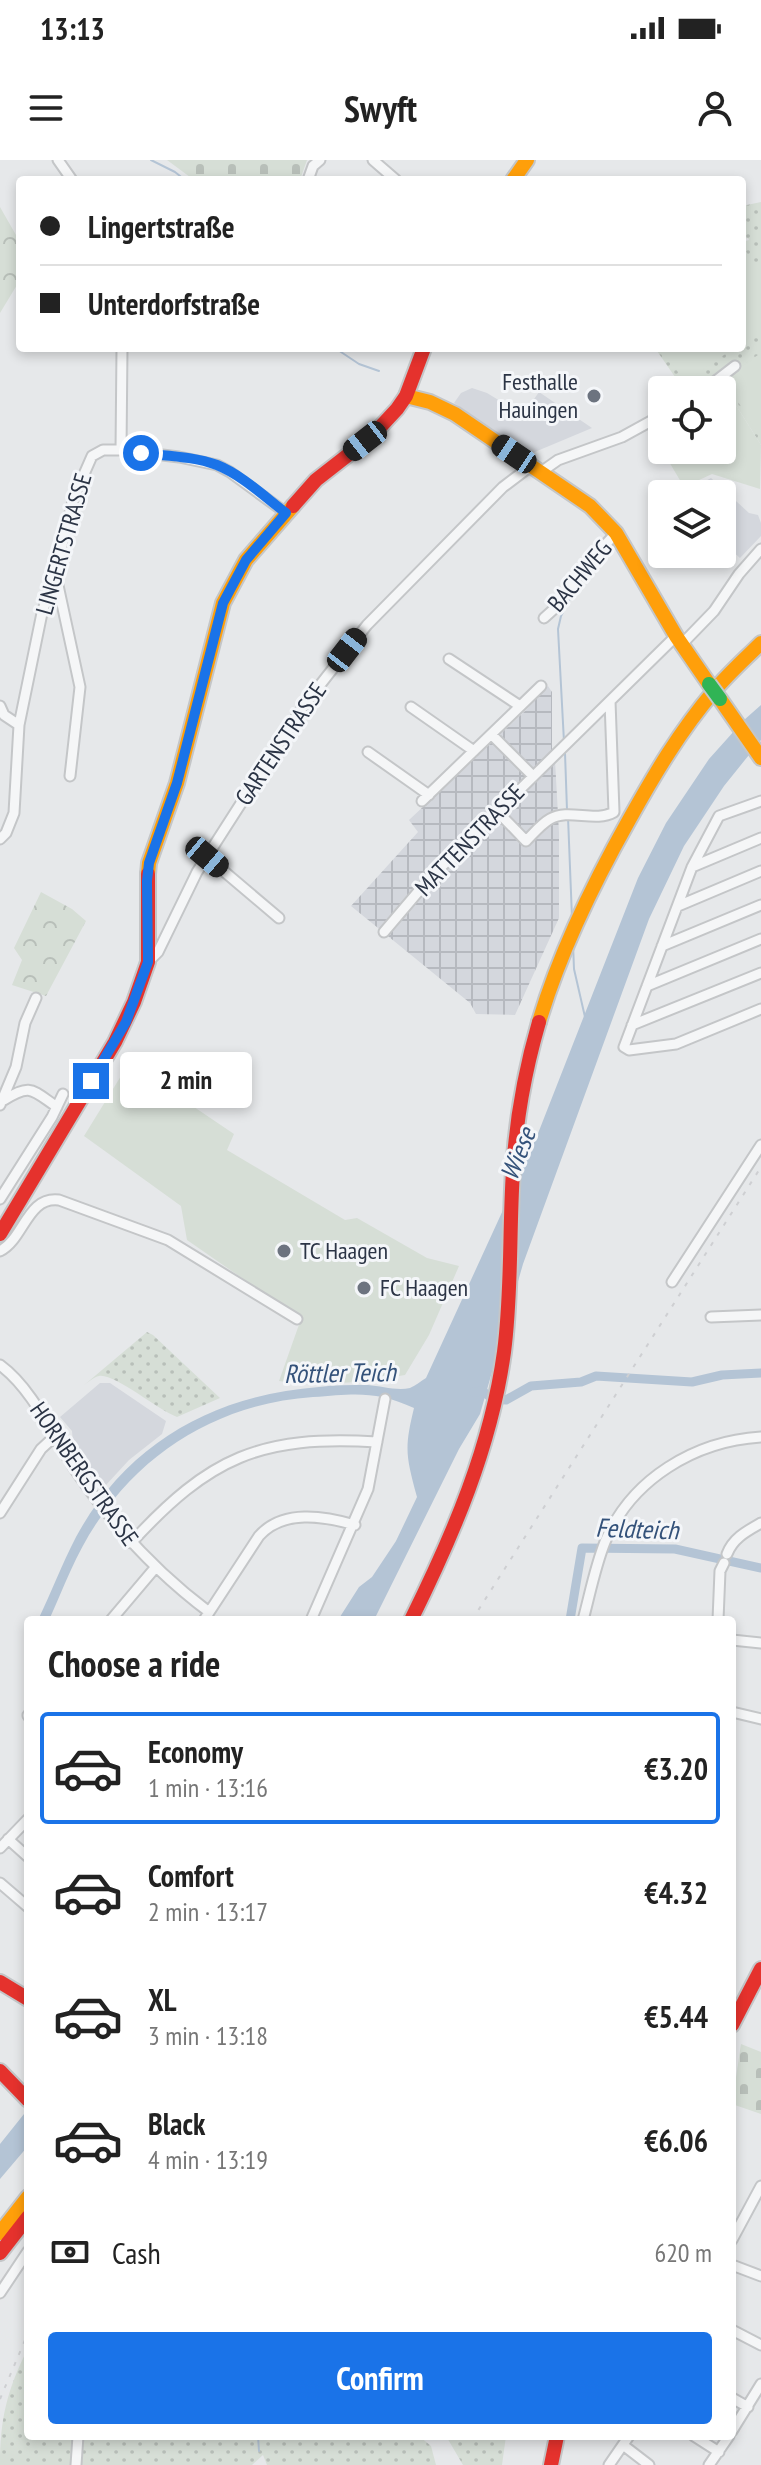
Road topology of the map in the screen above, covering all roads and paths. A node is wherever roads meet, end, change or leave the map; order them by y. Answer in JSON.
{"nodes":[{"id":1,"x":373,"y":160,"type":"edge"},
{"id":2,"x":391,"y":176,"type":"edge"},
{"id":3,"x":122,"y":352,"type":"edge"},
{"id":4,"x":422,"y":352,"type":"edge"},
{"id":5,"x":735,"y":366,"type":"dead end"},
{"id":6,"x":722,"y":376,"type":"edge"},
{"id":7,"x":406,"y":396,"type":"junction"},
{"id":8,"x":648,"y":423,"type":"edge"},
{"id":9,"x":121,"y":450,"type":"junction"},
{"id":10,"x":536,"y":469,"type":"junction"},
{"id":11,"x":286,"y":513,"type":"junction"},
{"id":12,"x":616,"y":533,"type":"junction"},
{"id":13,"x":761,"y":549,"type":"edge"},
{"id":14,"x":55,"y":573,"type":"junction"},
{"id":15,"x":544,"y":618,"type":"dead end"},
{"id":16,"x":679,"y":640,"type":"junction"},
{"id":17,"x":761,"y":643,"type":"edge"},
{"id":18,"x":449,"y":659,"type":"dead end"},
{"id":19,"x":541,"y":686,"type":"dead end"},
{"id":20,"x":610,"y":701,"type":"junction"},
{"id":21,"x":0,"y":706,"type":"edge"},
{"id":22,"x":520,"y":706,"type":"junction"},
{"id":23,"x":411,"y":707,"type":"dead end"},
{"id":24,"x":19,"y":725,"type":"junction"},
{"id":25,"x":492,"y":735,"type":"junction"},
{"id":26,"x":474,"y":751,"type":"junction"},
{"id":27,"x":368,"y":752,"type":"dead end"},
{"id":28,"x":761,"y":758,"type":"edge"},
{"id":29,"x":70,"y":776,"type":"dead end"},
{"id":30,"x":533,"y":776,"type":"junction"},
{"id":31,"x":761,"y":801,"type":"edge"},
{"id":32,"x":497,"y":811,"type":"junction"},
{"id":33,"x":761,"y":838,"type":"edge"},
{"id":34,"x":0,"y":839,"type":"edge"},
{"id":35,"x":207,"y":857,"type":"junction"},
{"id":36,"x":692,"y":867,"type":"junction"},
{"id":37,"x":761,"y":871,"type":"edge"},
{"id":38,"x":761,"y":905,"type":"edge"},
{"id":39,"x":678,"y":906,"type":"junction"},
{"id":40,"x":279,"y":918,"type":"dead end"},
{"id":41,"x":384,"y":932,"type":"dead end"},
{"id":42,"x":761,"y":939,"type":"edge"},
{"id":43,"x":662,"y":946,"type":"junction"},
{"id":44,"x":148,"y":962,"type":"junction"},
{"id":45,"x":761,"y":973,"type":"edge"},
{"id":46,"x":647,"y":986,"type":"junction"},
{"id":47,"x":36,"y":998,"type":"dead end"},
{"id":48,"x":761,"y":1009,"type":"edge"},
{"id":49,"x":632,"y":1025,"type":"junction"},
{"id":50,"x":63,"y":1094,"type":"dead end"},
{"id":51,"x":2,"y":1102,"type":"edge"},
{"id":52,"x":57,"y":1107,"type":"junction"},
{"id":53,"x":761,"y":1145,"type":"edge"},
{"id":54,"x":0,"y":1199,"type":"edge"},
{"id":55,"x":0,"y":1234,"type":"edge"},
{"id":56,"x":0,"y":1251,"type":"edge"},
{"id":57,"x":672,"y":1282,"type":"dead end"},
{"id":58,"x":761,"y":1315,"type":"edge"},
{"id":59,"x":711,"y":1317,"type":"dead end"},
{"id":60,"x":297,"y":1319,"type":"dead end"},
{"id":61,"x":0,"y":1365,"type":"edge"},
{"id":62,"x":385,"y":1399,"type":"dead end"},
{"id":63,"x":54,"y":1437,"type":"junction"},
{"id":64,"x":761,"y":1437,"type":"edge"},
{"id":65,"x":377,"y":1442,"type":"junction"},
{"id":66,"x":0,"y":1513,"type":"edge"},
{"id":67,"x":761,"y":1523,"type":"edge"},
{"id":68,"x":355,"y":1525,"type":"junction"},
{"id":69,"x":131,"y":1543,"type":"junction"},
{"id":70,"x":155,"y":1568,"type":"junction"},
{"id":71,"x":114,"y":1616,"type":"edge"},
{"id":72,"x":207,"y":1616,"type":"edge"},
{"id":73,"x":313,"y":1616,"type":"edge"},
{"id":74,"x":413,"y":1616,"type":"edge"},
{"id":75,"x":584,"y":1616,"type":"edge"},
{"id":76,"x":718,"y":1616,"type":"edge"},
{"id":77,"x":736,"y":1640,"type":"edge"},
{"id":78,"x":761,"y":1643,"type":"edge"},
{"id":79,"x":736,"y":1713,"type":"edge"},
{"id":80,"x":761,"y":1719,"type":"edge"},
{"id":81,"x":24,"y":1823,"type":"edge"},
{"id":82,"x":8,"y":1839,"type":"junction"},
{"id":83,"x":0,"y":1848,"type":"edge"},
{"id":84,"x":24,"y":1853,"type":"edge"},
{"id":85,"x":0,"y":1883,"type":"edge"},
{"id":86,"x":24,"y":1904,"type":"edge"},
{"id":87,"x":761,"y":1969,"type":"edge"},
{"id":88,"x":0,"y":1982,"type":"edge"},
{"id":89,"x":24,"y":1996,"type":"edge"},
{"id":90,"x":736,"y":2017,"type":"edge"},
{"id":91,"x":0,"y":2071,"type":"edge"},
{"id":92,"x":24,"y":2096,"type":"edge"},
{"id":93,"x":761,"y":2186,"type":"edge"},
{"id":94,"x":24,"y":2202,"type":"edge"},
{"id":95,"x":24,"y":2222,"type":"edge"},
{"id":96,"x":0,"y":2233,"type":"edge"},
{"id":97,"x":736,"y":2233,"type":"edge"},
{"id":98,"x":0,"y":2253,"type":"edge"},
{"id":99,"x":24,"y":2257,"type":"edge"},
{"id":100,"x":736,"y":2267,"type":"edge"},
{"id":101,"x":761,"y":2276,"type":"edge"},
{"id":102,"x":0,"y":2293,"type":"edge"},
{"id":103,"x":736,"y":2332,"type":"edge"},
{"id":104,"x":761,"y":2345,"type":"edge"},
{"id":105,"x":761,"y":2384,"type":"edge"},
{"id":106,"x":754,"y":2402,"type":"edge"},
{"id":107,"x":736,"y":2426,"type":"edge"},
{"id":108,"x":78,"y":2440,"type":"edge"},
{"id":109,"x":556,"y":2440,"type":"edge"},
{"id":110,"x":700,"y":2440,"type":"edge"},
{"id":111,"x":726,"y":2440,"type":"edge"},
{"id":112,"x":626,"y":2441,"type":"edge"},
{"id":113,"x":719,"y":2452,"type":"junction"},
{"id":114,"x":76,"y":2465,"type":"edge"},
{"id":115,"x":551,"y":2465,"type":"edge"},
{"id":116,"x":609,"y":2465,"type":"edge"},
{"id":117,"x":649,"y":2465,"type":"edge"},
{"id":118,"x":709,"y":2465,"type":"edge"}],
"edges":[{"from":1,"to":2,"type":"street"},
{"from":3,"to":9,"type":"street"},
{"from":4,"to":7,"type":"street"},
{"from":5,"to":6,"type":"street"},
{"from":7,"to":10,"type":"street"},
{"from":7,"to":11,"type":"street"},
{"from":8,"to":10,"type":"street","name":"GARTENSTRASSE"},
{"from":9,"to":11,"type":"street","name":"LINGERTSTRASSE"},
{"from":9,"to":14,"type":"street","name":"LINGERTSTRASSE"},
{"from":10,"to":12,"type":"street"},
{"from":10,"to":35,"type":"street","name":"GARTENSTRASSE"},
{"from":11,"to":44,"type":"street"},
{"from":12,"to":15,"type":"street","name":"BACHWEG"},
{"from":12,"to":16,"type":"street"},
{"from":13,"to":16,"type":"street","name":"MATTENSTRASSE"},
{"from":14,"to":24,"type":"street","name":"LINGERTSTRASSE"},
{"from":14,"to":29,"type":"street"},
{"from":16,"to":20,"type":"street","name":"MATTENSTRASSE"},
{"from":16,"to":28,"type":"street","bridge":true},
{"from":17,"to":74,"type":"street"},
{"from":18,"to":22,"type":"street"},
{"from":19,"to":22,"type":"street"},
{"from":20,"to":30,"type":"street","name":"MATTENSTRASSE"},
{"from":20,"to":32,"type":"street"},
{"from":21,"to":24,"type":"street"},
{"from":22,"to":25,"type":"street"},
{"from":23,"to":26,"type":"street"},
{"from":24,"to":34,"type":"street","name":"LINGERTSTRASSE"},
{"from":25,"to":26,"type":"street"},
{"from":25,"to":30,"type":"street"},
{"from":26,"to":27,"type":"street"},
{"from":30,"to":32,"type":"street","name":"MATTENSTRASSE"},
{"from":31,"to":36,"type":"street"},
{"from":32,"to":41,"type":"street","name":"MATTENSTRASSE"},
{"from":33,"to":36,"type":"street"},
{"from":35,"to":40,"type":"street"},
{"from":35,"to":44,"type":"street","name":"GARTENSTRASSE"},
{"from":36,"to":39,"type":"street"},
{"from":37,"to":39,"type":"street"},
{"from":38,"to":43,"type":"street"},
{"from":39,"to":43,"type":"street"},
{"from":42,"to":46,"type":"street"},
{"from":43,"to":46,"type":"street"},
{"from":44,"to":55,"type":"street"},
{"from":45,"to":49,"type":"street"},
{"from":46,"to":49,"type":"street"},
{"from":47,"to":51,"type":"street"},
{"from":48,"to":49,"type":"street"},
{"from":50,"to":52,"type":"street"},
{"from":51,"to":52,"type":"street"},
{"from":52,"to":54,"type":"street"},
{"from":53,"to":57,"type":"street"},
{"from":56,"to":60,"type":"street"},
{"from":58,"to":59,"type":"street"},
{"from":61,"to":63,"type":"street","name":"HORNBERGSTRASSE"},
{"from":62,"to":65,"type":"street"},
{"from":63,"to":66,"type":"street"},
{"from":63,"to":69,"type":"street","name":"HORNBERGSTRASSE"},
{"from":64,"to":75,"type":"street"},
{"from":65,"to":68,"type":"street"},
{"from":65,"to":69,"type":"street"},
{"from":67,"to":76,"type":"street"},
{"from":68,"to":72,"type":"street"},
{"from":68,"to":73,"type":"street"},
{"from":69,"to":70,"type":"street","name":"HORNBERGSTRASSE"},
{"from":70,"to":71,"type":"street"},
{"from":70,"to":72,"type":"street","name":"HORNBERGSTRASSE"},
{"from":77,"to":78,"type":"street"},
{"from":79,"to":80,"type":"street"},
{"from":81,"to":82,"type":"street"},
{"from":82,"to":83,"type":"street"},
{"from":82,"to":84,"type":"street"},
{"from":85,"to":86,"type":"street"},
{"from":87,"to":90,"type":"street"},
{"from":88,"to":89,"type":"street"},
{"from":91,"to":92,"type":"street"},
{"from":93,"to":97,"type":"street"},
{"from":94,"to":96,"type":"street"},
{"from":95,"to":98,"type":"street"},
{"from":99,"to":102,"type":"street"},
{"from":100,"to":101,"type":"street"},
{"from":103,"to":104,"type":"street"},
{"from":105,"to":106,"type":"street"},
{"from":106,"to":107,"type":"street"},
{"from":108,"to":114,"type":"street"},
{"from":109,"to":115,"type":"street"},
{"from":110,"to":113,"type":"street"},
{"from":111,"to":113,"type":"street"},
{"from":112,"to":116,"type":"street"},
{"from":112,"to":117,"type":"street"},
{"from":113,"to":118,"type":"street"}]}
